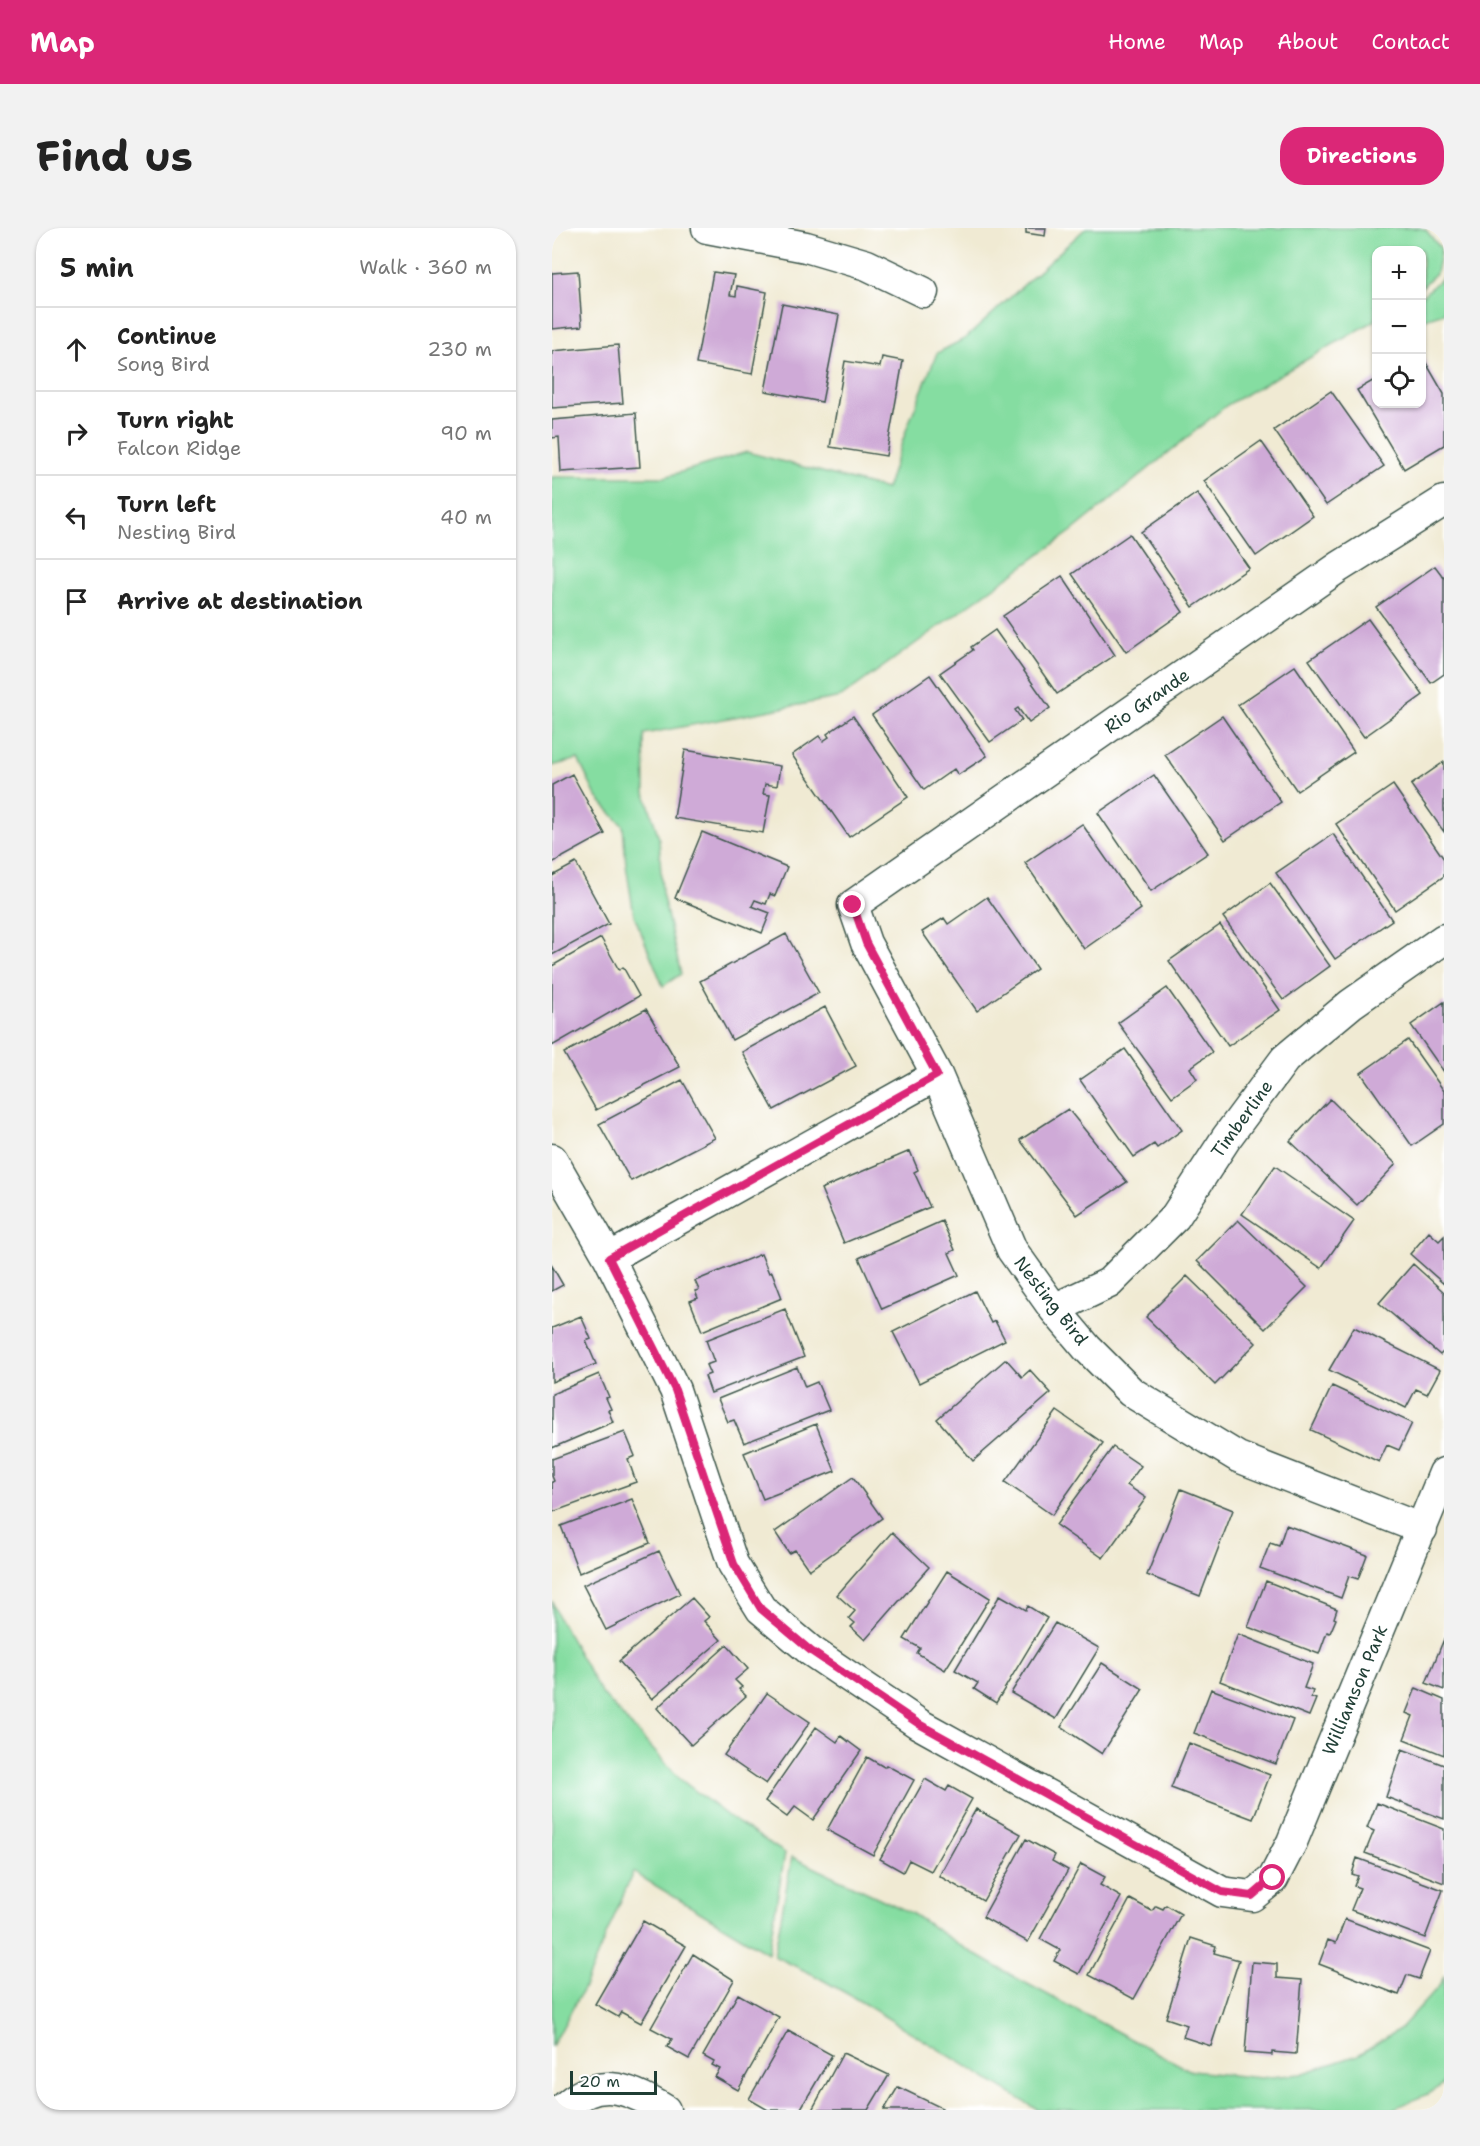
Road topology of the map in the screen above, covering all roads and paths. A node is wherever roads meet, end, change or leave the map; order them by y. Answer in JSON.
{"nodes":[{"id":1,"x":707,"y":228,"type":"edge"},
{"id":2,"x":923,"y":292,"type":"dead end"},
{"id":3,"x":1444,"y":501,"type":"edge"},
{"id":4,"x":853,"y":905,"type":"joint"},
{"id":5,"x":1444,"y":939,"type":"edge"},
{"id":6,"x":937,"y":1075,"type":"junction"},
{"id":7,"x":552,"y":1159,"type":"edge"},
{"id":8,"x":609,"y":1258,"type":"junction"},
{"id":9,"x":1054,"y":1309,"type":"junction"},
{"id":10,"x":1444,"y":1473,"type":"edge"},
{"id":11,"x":1422,"y":1529,"type":"junction"},
{"id":12,"x":562,"y":2110,"type":"edge"},
{"id":13,"x":664,"y":2110,"type":"edge"}],
"edges":[{"from":1,"to":2,"type":"street"},
{"from":3,"to":4,"type":"street","name":"Rio Grande"},
{"from":4,"to":6,"type":"street","name":"Nesting Bird"},
{"from":5,"to":9,"type":"street","name":"Timberline"},
{"from":6,"to":8,"type":"street"},
{"from":6,"to":9,"type":"street","name":"Nesting Bird"},
{"from":7,"to":8,"type":"street"},
{"from":8,"to":11,"type":"street","name":"Williamson Park"},
{"from":9,"to":11,"type":"street","name":"Nesting Bird"},
{"from":10,"to":11,"type":"street","name":"Williamson Park"},
{"from":12,"to":13,"type":"street"}]}
